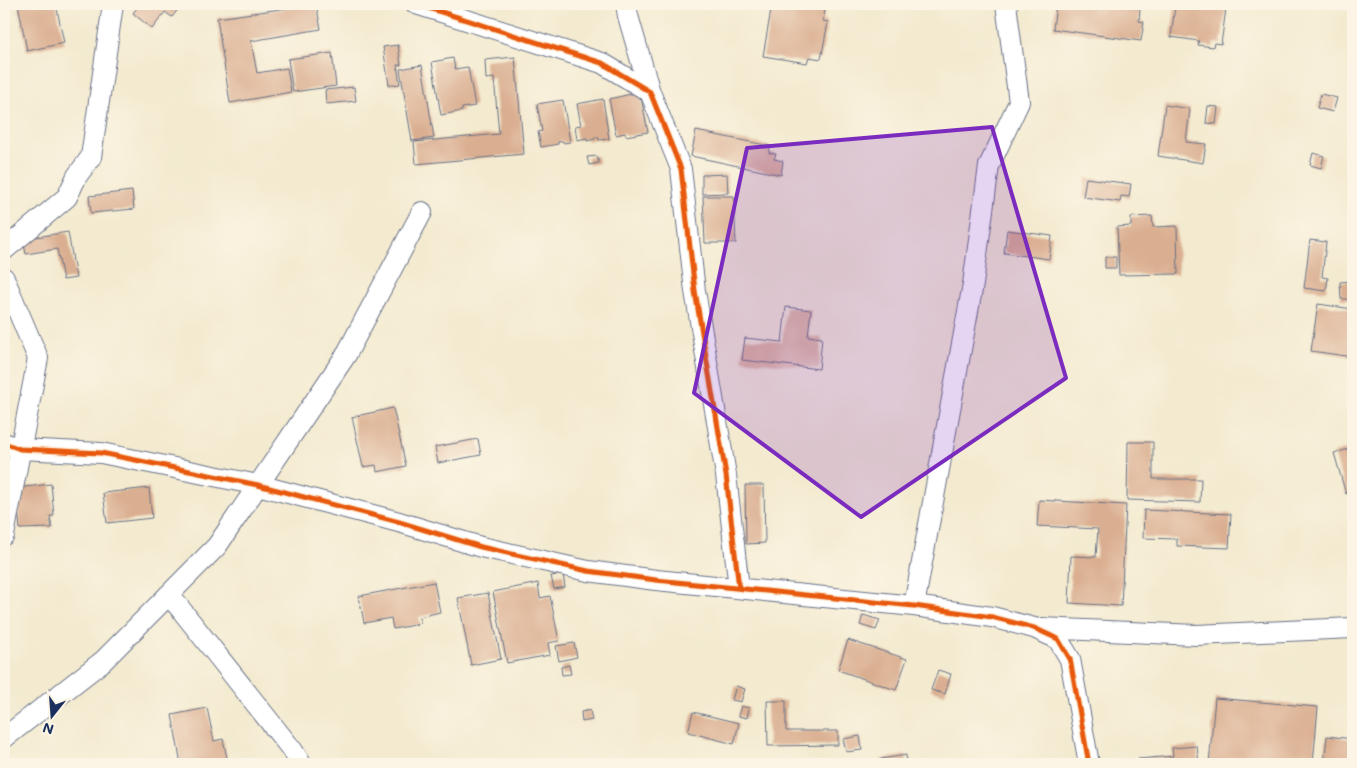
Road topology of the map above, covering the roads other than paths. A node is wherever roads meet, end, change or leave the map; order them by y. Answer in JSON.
{"nodes":[{"id":1,"x":113,"y":4,"type":"edge"},
{"id":2,"x":416,"y":4,"type":"edge"},
{"id":3,"x":626,"y":4,"type":"edge"},
{"id":4,"x":1006,"y":4,"type":"edge"},
{"id":5,"x":650,"y":92,"type":"junction"},
{"id":6,"x":422,"y":212,"type":"dead end"},
{"id":7,"x":4,"y":250,"type":"edge"},
{"id":8,"x":4,"y":278,"type":"edge"},
{"id":9,"x":12,"y":446,"type":"edge"},
{"id":10,"x":258,"y":485,"type":"junction"},
{"id":11,"x":4,"y":535,"type":"edge"},
{"id":12,"x":739,"y":588,"type":"junction"},
{"id":13,"x":168,"y":595,"type":"junction"},
{"id":14,"x":914,"y":606,"type":"junction"},
{"id":15,"x":1034,"y":628,"type":"junction"},
{"id":16,"x":1353,"y":628,"type":"edge"},
{"id":17,"x":4,"y":738,"type":"edge"},
{"id":18,"x":301,"y":764,"type":"edge"},
{"id":19,"x":1089,"y":764,"type":"edge"}],
"edges":[{"from":1,"to":7,"type":"street"},
{"from":2,"to":5,"type":"street"},
{"from":3,"to":5,"type":"street"},
{"from":4,"to":14,"type":"street"},
{"from":5,"to":12,"type":"street"},
{"from":6,"to":10,"type":"street"},
{"from":8,"to":9,"type":"street"},
{"from":9,"to":10,"type":"street"},
{"from":9,"to":11,"type":"street"},
{"from":10,"to":12,"type":"street"},
{"from":10,"to":13,"type":"street"},
{"from":12,"to":14,"type":"street"},
{"from":13,"to":17,"type":"street"},
{"from":13,"to":18,"type":"street"},
{"from":14,"to":15,"type":"street"},
{"from":15,"to":16,"type":"street"},
{"from":15,"to":19,"type":"street"}]}
